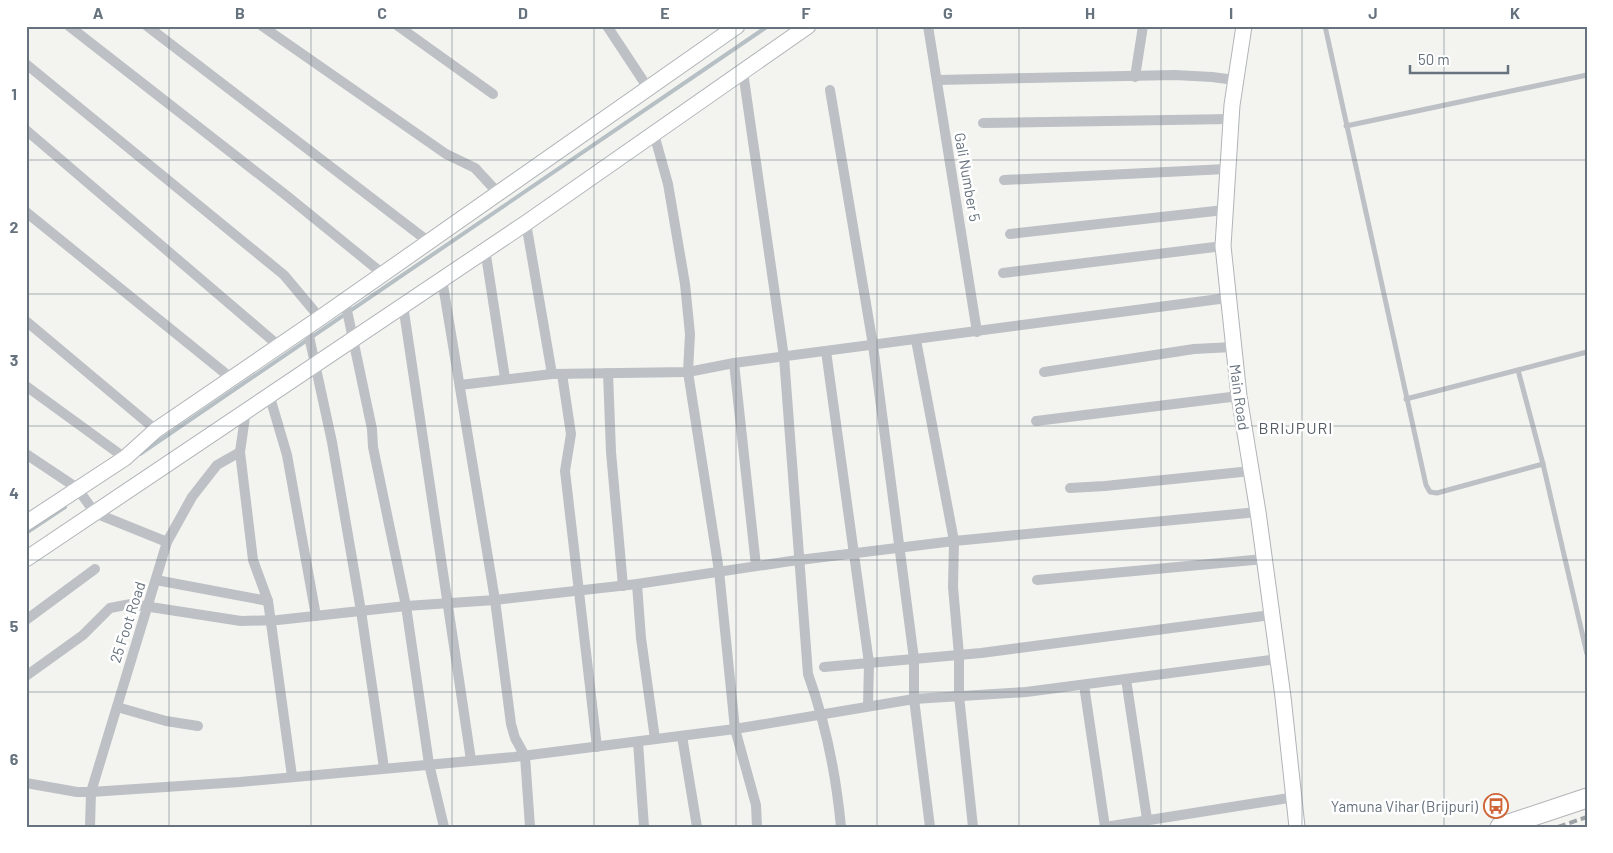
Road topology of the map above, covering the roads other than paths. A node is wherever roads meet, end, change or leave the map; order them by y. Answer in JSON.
{"nodes":[{"id":1,"x":69,"y":26,"type":"edge"},
{"id":2,"x":147,"y":26,"type":"edge"},
{"id":3,"x":262,"y":26,"type":"edge"},
{"id":4,"x":398,"y":26,"type":"edge"},
{"id":5,"x":607,"y":26,"type":"edge"},
{"id":6,"x":737,"y":26,"type":"edge"},
{"id":7,"x":808,"y":26,"type":"edge"},
{"id":8,"x":928,"y":26,"type":"edge"},
{"id":9,"x":1143,"y":26,"type":"edge"},
{"id":10,"x":1244,"y":26,"type":"edge"},
{"id":11,"x":1325,"y":26,"type":"edge"},
{"id":12,"x":26,"y":64,"type":"edge"},
{"id":13,"x":743,"y":72,"type":"junction"},
{"id":14,"x":1587,"y":76,"type":"edge"},
{"id":15,"x":1135,"y":77,"type":"junction"},
{"id":16,"x":937,"y":80,"type":"junction"},
{"id":17,"x":1235,"y":80,"type":"junction"},
{"id":18,"x":648,"y":88,"type":"junction"},
{"id":19,"x":830,"y":90,"type":"dead end"},
{"id":20,"x":493,"y":94,"type":"dead end"},
{"id":21,"x":1231,"y":119,"type":"junction"},
{"id":22,"x":983,"y":123,"type":"dead end"},
{"id":23,"x":1346,"y":126,"type":"junction"},
{"id":24,"x":26,"y":130,"type":"edge"},
{"id":25,"x":654,"y":134,"type":"junction"},
{"id":26,"x":1226,"y":169,"type":"junction"},
{"id":27,"x":1004,"y":180,"type":"dead end"},
{"id":28,"x":498,"y":193,"type":"junction"},
{"id":29,"x":1224,"y":210,"type":"junction"},
{"id":30,"x":26,"y":212,"type":"edge"},
{"id":31,"x":526,"y":222,"type":"junction"},
{"id":32,"x":1010,"y":234,"type":"dead end"},
{"id":33,"x":429,"y":242,"type":"junction"},
{"id":34,"x":1223,"y":246,"type":"junction"},
{"id":35,"x":485,"y":249,"type":"junction"},
{"id":36,"x":1002,"y":273,"type":"dead end"},
{"id":37,"x":383,"y":274,"type":"junction"},
{"id":38,"x":442,"y":279,"type":"junction"},
{"id":39,"x":1227,"y":298,"type":"junction"},
{"id":40,"x":345,"y":301,"type":"junction"},
{"id":41,"x":402,"y":305,"type":"junction"},
{"id":42,"x":320,"y":318,"type":"junction"},
{"id":43,"x":26,"y":321,"type":"edge"},
{"id":44,"x":307,"y":327,"type":"junction"},
{"id":45,"x":977,"y":332,"type":"junction"},
{"id":46,"x":352,"y":338,"type":"junction"},
{"id":47,"x":916,"y":340,"type":"junction"},
{"id":48,"x":873,"y":345,"type":"junction"},
{"id":49,"x":279,"y":346,"type":"junction"},
{"id":50,"x":1233,"y":347,"type":"junction"},
{"id":51,"x":826,"y":351,"type":"junction"},
{"id":52,"x":1587,"y":352,"type":"edge"},
{"id":53,"x":784,"y":356,"type":"junction"},
{"id":54,"x":734,"y":363,"type":"junction"},
{"id":55,"x":315,"y":364,"type":"junction"},
{"id":56,"x":1518,"y":370,"type":"junction"},
{"id":57,"x":688,"y":372,"type":"junction"},
{"id":58,"x":1044,"y":372,"type":"dead end"},
{"id":59,"x":608,"y":373,"type":"junction"},
{"id":60,"x":557,"y":374,"type":"junction"},
{"id":61,"x":231,"y":378,"type":"junction"},
{"id":62,"x":505,"y":378,"type":"junction"},
{"id":63,"x":460,"y":385,"type":"junction"},
{"id":64,"x":26,"y":386,"type":"edge"},
{"id":65,"x":269,"y":394,"type":"junction"},
{"id":66,"x":1239,"y":396,"type":"junction"},
{"id":67,"x":1406,"y":399,"type":"junction"},
{"id":68,"x":246,"y":410,"type":"junction"},
{"id":69,"x":1036,"y":421,"type":"dead end"},
{"id":70,"x":156,"y":430,"type":"junction"},
{"id":71,"x":240,"y":452,"type":"junction"},
{"id":72,"x":26,"y":454,"type":"edge"},
{"id":73,"x":125,"y":458,"type":"junction"},
{"id":74,"x":1543,"y":464,"type":"junction"},
{"id":75,"x":1251,"y":470,"type":"junction"},
{"id":76,"x":77,"y":488,"type":"junction"},
{"id":77,"x":1070,"y":488,"type":"dead end"},
{"id":78,"x":1258,"y":512,"type":"junction"},
{"id":79,"x":95,"y":513,"type":"junction"},
{"id":80,"x":26,"y":523,"type":"edge"},
{"id":81,"x":954,"y":541,"type":"junction"},
{"id":82,"x":167,"y":542,"type":"junction"},
{"id":83,"x":900,"y":549,"type":"junction"},
{"id":84,"x":854,"y":554,"type":"junction"},
{"id":85,"x":26,"y":559,"type":"edge"},
{"id":86,"x":1264,"y":559,"type":"junction"},
{"id":87,"x":801,"y":560,"type":"junction"},
{"id":88,"x":756,"y":566,"type":"junction"},
{"id":89,"x":95,"y":569,"type":"dead end"},
{"id":90,"x":719,"y":571,"type":"junction"},
{"id":91,"x":156,"y":580,"type":"junction"},
{"id":92,"x":1037,"y":580,"type":"dead end"},
{"id":93,"x":637,"y":584,"type":"junction"},
{"id":94,"x":623,"y":586,"type":"junction"},
{"id":95,"x":580,"y":590,"type":"junction"},
{"id":96,"x":495,"y":600,"type":"junction"},
{"id":97,"x":268,"y":601,"type":"junction"},
{"id":98,"x":448,"y":603,"type":"junction"},
{"id":99,"x":148,"y":606,"type":"junction"},
{"id":100,"x":406,"y":606,"type":"junction"},
{"id":101,"x":361,"y":611,"type":"junction"},
{"id":102,"x":1271,"y":615,"type":"junction"},
{"id":103,"x":316,"y":616,"type":"junction"},
{"id":104,"x":26,"y":620,"type":"edge"},
{"id":105,"x":272,"y":621,"type":"junction"},
{"id":106,"x":1587,"y":654,"type":"edge"},
{"id":107,"x":959,"y":655,"type":"junction"},
{"id":108,"x":914,"y":659,"type":"junction"},
{"id":109,"x":1278,"y":659,"type":"junction"},
{"id":110,"x":869,"y":663,"type":"junction"},
{"id":111,"x":824,"y":667,"type":"dead end"},
{"id":112,"x":26,"y":676,"type":"edge"},
{"id":113,"x":1126,"y":679,"type":"junction"},
{"id":114,"x":1084,"y":685,"type":"junction"},
{"id":115,"x":959,"y":696,"type":"junction"},
{"id":116,"x":914,"y":699,"type":"junction"},
{"id":117,"x":868,"y":706,"type":"junction"},
{"id":118,"x":117,"y":707,"type":"junction"},
{"id":119,"x":822,"y":714,"type":"junction"},
{"id":120,"x":198,"y":726,"type":"dead end"},
{"id":121,"x":735,"y":729,"type":"junction"},
{"id":122,"x":682,"y":736,"type":"junction"},
{"id":123,"x":656,"y":739,"type":"junction"},
{"id":124,"x":638,"y":742,"type":"junction"},
{"id":125,"x":597,"y":746,"type":"junction"},
{"id":126,"x":525,"y":756,"type":"junction"},
{"id":127,"x":471,"y":760,"type":"junction"},
{"id":128,"x":429,"y":764,"type":"junction"},
{"id":129,"x":384,"y":768,"type":"junction"},
{"id":130,"x":292,"y":776,"type":"junction"},
{"id":131,"x":26,"y":783,"type":"edge"},
{"id":132,"x":91,"y":792,"type":"junction"},
{"id":133,"x":1295,"y":797,"type":"junction"},
{"id":134,"x":1587,"y":798,"type":"edge"},
{"id":135,"x":1147,"y":819,"type":"junction"},
{"id":136,"x":90,"y":827,"type":"edge"},
{"id":137,"x":444,"y":827,"type":"edge"},
{"id":138,"x":530,"y":827,"type":"edge"},
{"id":139,"x":644,"y":827,"type":"edge"},
{"id":140,"x":697,"y":827,"type":"edge"},
{"id":141,"x":758,"y":827,"type":"edge"},
{"id":142,"x":841,"y":827,"type":"edge"},
{"id":143,"x":930,"y":827,"type":"edge"},
{"id":144,"x":973,"y":827,"type":"edge"},
{"id":145,"x":1105,"y":827,"type":"edge"},
{"id":146,"x":1297,"y":827,"type":"edge"},
{"id":147,"x":1500,"y":827,"type":"edge"}],
"edges":[{"from":1,"to":37,"type":"street"},
{"from":2,"to":33,"type":"street"},
{"from":3,"to":28,"type":"street"},
{"from":4,"to":20,"type":"street"},
{"from":5,"to":18,"type":"street"},
{"from":6,"to":18,"type":"street"},
{"from":7,"to":13,"type":"street"},
{"from":8,"to":16,"type":"street","name":"Gali Number 5"},
{"from":9,"to":15,"type":"street"},
{"from":10,"to":17,"type":"street","name":"Main Road"},
{"from":11,"to":23,"type":"lane"},
{"from":12,"to":42,"type":"street"},
{"from":13,"to":25,"type":"street"},
{"from":13,"to":53,"type":"street"},
{"from":14,"to":23,"type":"lane"},
{"from":15,"to":16,"type":"street"},
{"from":15,"to":17,"type":"street"},
{"from":16,"to":45,"type":"street","name":"Gali Number 5"},
{"from":17,"to":21,"type":"street","name":"Main Road"},
{"from":18,"to":28,"type":"street"},
{"from":19,"to":48,"type":"street"},
{"from":21,"to":22,"type":"street"},
{"from":21,"to":26,"type":"street","name":"Main Road"},
{"from":23,"to":67,"type":"lane"},
{"from":24,"to":49,"type":"street"},
{"from":25,"to":31,"type":"street"},
{"from":25,"to":57,"type":"street"},
{"from":26,"to":27,"type":"street"},
{"from":26,"to":29,"type":"street","name":"Main Road"},
{"from":28,"to":33,"type":"street"},
{"from":29,"to":32,"type":"street"},
{"from":29,"to":34,"type":"street","name":"Main Road"},
{"from":30,"to":61,"type":"street"},
{"from":31,"to":35,"type":"street"},
{"from":31,"to":60,"type":"street"},
{"from":33,"to":37,"type":"street"},
{"from":34,"to":36,"type":"street"},
{"from":34,"to":39,"type":"street","name":"Main Road"},
{"from":35,"to":38,"type":"street"},
{"from":35,"to":62,"type":"street"},
{"from":37,"to":40,"type":"street"},
{"from":38,"to":41,"type":"street"},
{"from":38,"to":63,"type":"street"},
{"from":39,"to":45,"type":"street"},
{"from":39,"to":50,"type":"street","name":"Main Road"},
{"from":40,"to":42,"type":"street"},
{"from":40,"to":46,"type":"street"},
{"from":41,"to":46,"type":"street"},
{"from":41,"to":98,"type":"street"},
{"from":42,"to":44,"type":"street"},
{"from":43,"to":70,"type":"street"},
{"from":44,"to":49,"type":"street"},
{"from":44,"to":55,"type":"street"},
{"from":45,"to":47,"type":"street"},
{"from":46,"to":55,"type":"street"},
{"from":46,"to":100,"type":"street"},
{"from":47,"to":48,"type":"street"},
{"from":47,"to":81,"type":"street"},
{"from":48,"to":51,"type":"street"},
{"from":48,"to":83,"type":"street"},
{"from":49,"to":61,"type":"street"},
{"from":50,"to":58,"type":"street"},
{"from":50,"to":66,"type":"street","name":"Main Road"},
{"from":51,"to":53,"type":"street"},
{"from":51,"to":84,"type":"street"},
{"from":52,"to":56,"type":"lane"},
{"from":53,"to":54,"type":"street"},
{"from":53,"to":87,"type":"street"},
{"from":54,"to":57,"type":"street"},
{"from":54,"to":88,"type":"street"},
{"from":55,"to":65,"type":"street"},
{"from":55,"to":101,"type":"street"},
{"from":56,"to":67,"type":"lane"},
{"from":56,"to":74,"type":"lane"},
{"from":57,"to":59,"type":"street"},
{"from":57,"to":90,"type":"street"},
{"from":59,"to":60,"type":"street"},
{"from":59,"to":94,"type":"street"},
{"from":60,"to":62,"type":"street"},
{"from":60,"to":95,"type":"street"},
{"from":61,"to":70,"type":"street"},
{"from":62,"to":63,"type":"street"},
{"from":63,"to":96,"type":"street"},
{"from":64,"to":73,"type":"street"},
{"from":65,"to":68,"type":"street"},
{"from":65,"to":103,"type":"street"},
{"from":66,"to":69,"type":"street"},
{"from":66,"to":75,"type":"street","name":"Main Road"},
{"from":67,"to":74,"type":"lane"},
{"from":68,"to":71,"type":"street"},
{"from":68,"to":79,"type":"street"},
{"from":70,"to":73,"type":"street"},
{"from":71,"to":82,"type":"street","name":"25 Foot Road"},
{"from":71,"to":97,"type":"street"},
{"from":72,"to":76,"type":"street"},
{"from":73,"to":76,"type":"street"},
{"from":74,"to":106,"type":"lane"},
{"from":75,"to":77,"type":"street"},
{"from":75,"to":78,"type":"street","name":"Main Road"},
{"from":76,"to":79,"type":"street"},
{"from":76,"to":80,"type":"street"},
{"from":78,"to":81,"type":"street"},
{"from":78,"to":86,"type":"street","name":"Main Road"},
{"from":79,"to":82,"type":"street"},
{"from":79,"to":85,"type":"street"},
{"from":81,"to":83,"type":"street"},
{"from":81,"to":107,"type":"street"},
{"from":82,"to":91,"type":"street","name":"25 Foot Road"},
{"from":83,"to":84,"type":"street"},
{"from":83,"to":108,"type":"street"},
{"from":84,"to":87,"type":"street"},
{"from":84,"to":110,"type":"street"},
{"from":86,"to":92,"type":"street"},
{"from":86,"to":102,"type":"street","name":"Main Road"},
{"from":87,"to":88,"type":"street"},
{"from":87,"to":119,"type":"street"},
{"from":88,"to":90,"type":"street"},
{"from":89,"to":104,"type":"street"},
{"from":90,"to":93,"type":"street"},
{"from":90,"to":121,"type":"street"},
{"from":91,"to":97,"type":"street"},
{"from":91,"to":99,"type":"street","name":"25 Foot Road"},
{"from":93,"to":94,"type":"street"},
{"from":93,"to":123,"type":"street"},
{"from":94,"to":95,"type":"street"},
{"from":95,"to":96,"type":"street"},
{"from":95,"to":125,"type":"street"},
{"from":96,"to":98,"type":"street"},
{"from":96,"to":126,"type":"street"},
{"from":97,"to":105,"type":"street"},
{"from":98,"to":100,"type":"street"},
{"from":98,"to":127,"type":"street"},
{"from":99,"to":105,"type":"street"},
{"from":99,"to":112,"type":"street"},
{"from":99,"to":118,"type":"street","name":"25 Foot Road"},
{"from":100,"to":101,"type":"street"},
{"from":100,"to":128,"type":"street"},
{"from":101,"to":103,"type":"street"},
{"from":101,"to":129,"type":"street"},
{"from":102,"to":107,"type":"street"},
{"from":102,"to":109,"type":"street","name":"Main Road"},
{"from":103,"to":105,"type":"street"},
{"from":105,"to":130,"type":"street"},
{"from":107,"to":108,"type":"street"},
{"from":107,"to":115,"type":"street"},
{"from":108,"to":110,"type":"street"},
{"from":108,"to":116,"type":"street"},
{"from":109,"to":113,"type":"street"},
{"from":109,"to":133,"type":"street","name":"Main Road"},
{"from":110,"to":111,"type":"street"},
{"from":110,"to":117,"type":"street"},
{"from":113,"to":114,"type":"street"},
{"from":113,"to":135,"type":"street"},
{"from":114,"to":115,"type":"street"},
{"from":114,"to":145,"type":"street"},
{"from":115,"to":116,"type":"street"},
{"from":115,"to":144,"type":"street"},
{"from":116,"to":117,"type":"street"},
{"from":116,"to":143,"type":"street"},
{"from":117,"to":119,"type":"street"},
{"from":118,"to":120,"type":"street"},
{"from":118,"to":132,"type":"street","name":"25 Foot Road"},
{"from":119,"to":121,"type":"street"},
{"from":119,"to":142,"type":"street"},
{"from":121,"to":122,"type":"street"},
{"from":121,"to":141,"type":"street"},
{"from":122,"to":123,"type":"street"},
{"from":122,"to":140,"type":"street"},
{"from":123,"to":124,"type":"street"},
{"from":124,"to":125,"type":"street"},
{"from":124,"to":139,"type":"street"},
{"from":125,"to":126,"type":"street"},
{"from":126,"to":127,"type":"street"},
{"from":126,"to":138,"type":"street"},
{"from":127,"to":128,"type":"street"},
{"from":128,"to":129,"type":"street"},
{"from":128,"to":137,"type":"street"},
{"from":129,"to":130,"type":"street"},
{"from":130,"to":132,"type":"street"},
{"from":131,"to":132,"type":"street"},
{"from":132,"to":136,"type":"street","name":"25 Foot Road"},
{"from":133,"to":135,"type":"street"},
{"from":133,"to":146,"type":"street","name":"Main Road"},
{"from":134,"to":147,"type":"highway"},
{"from":135,"to":145,"type":"street"}]}
